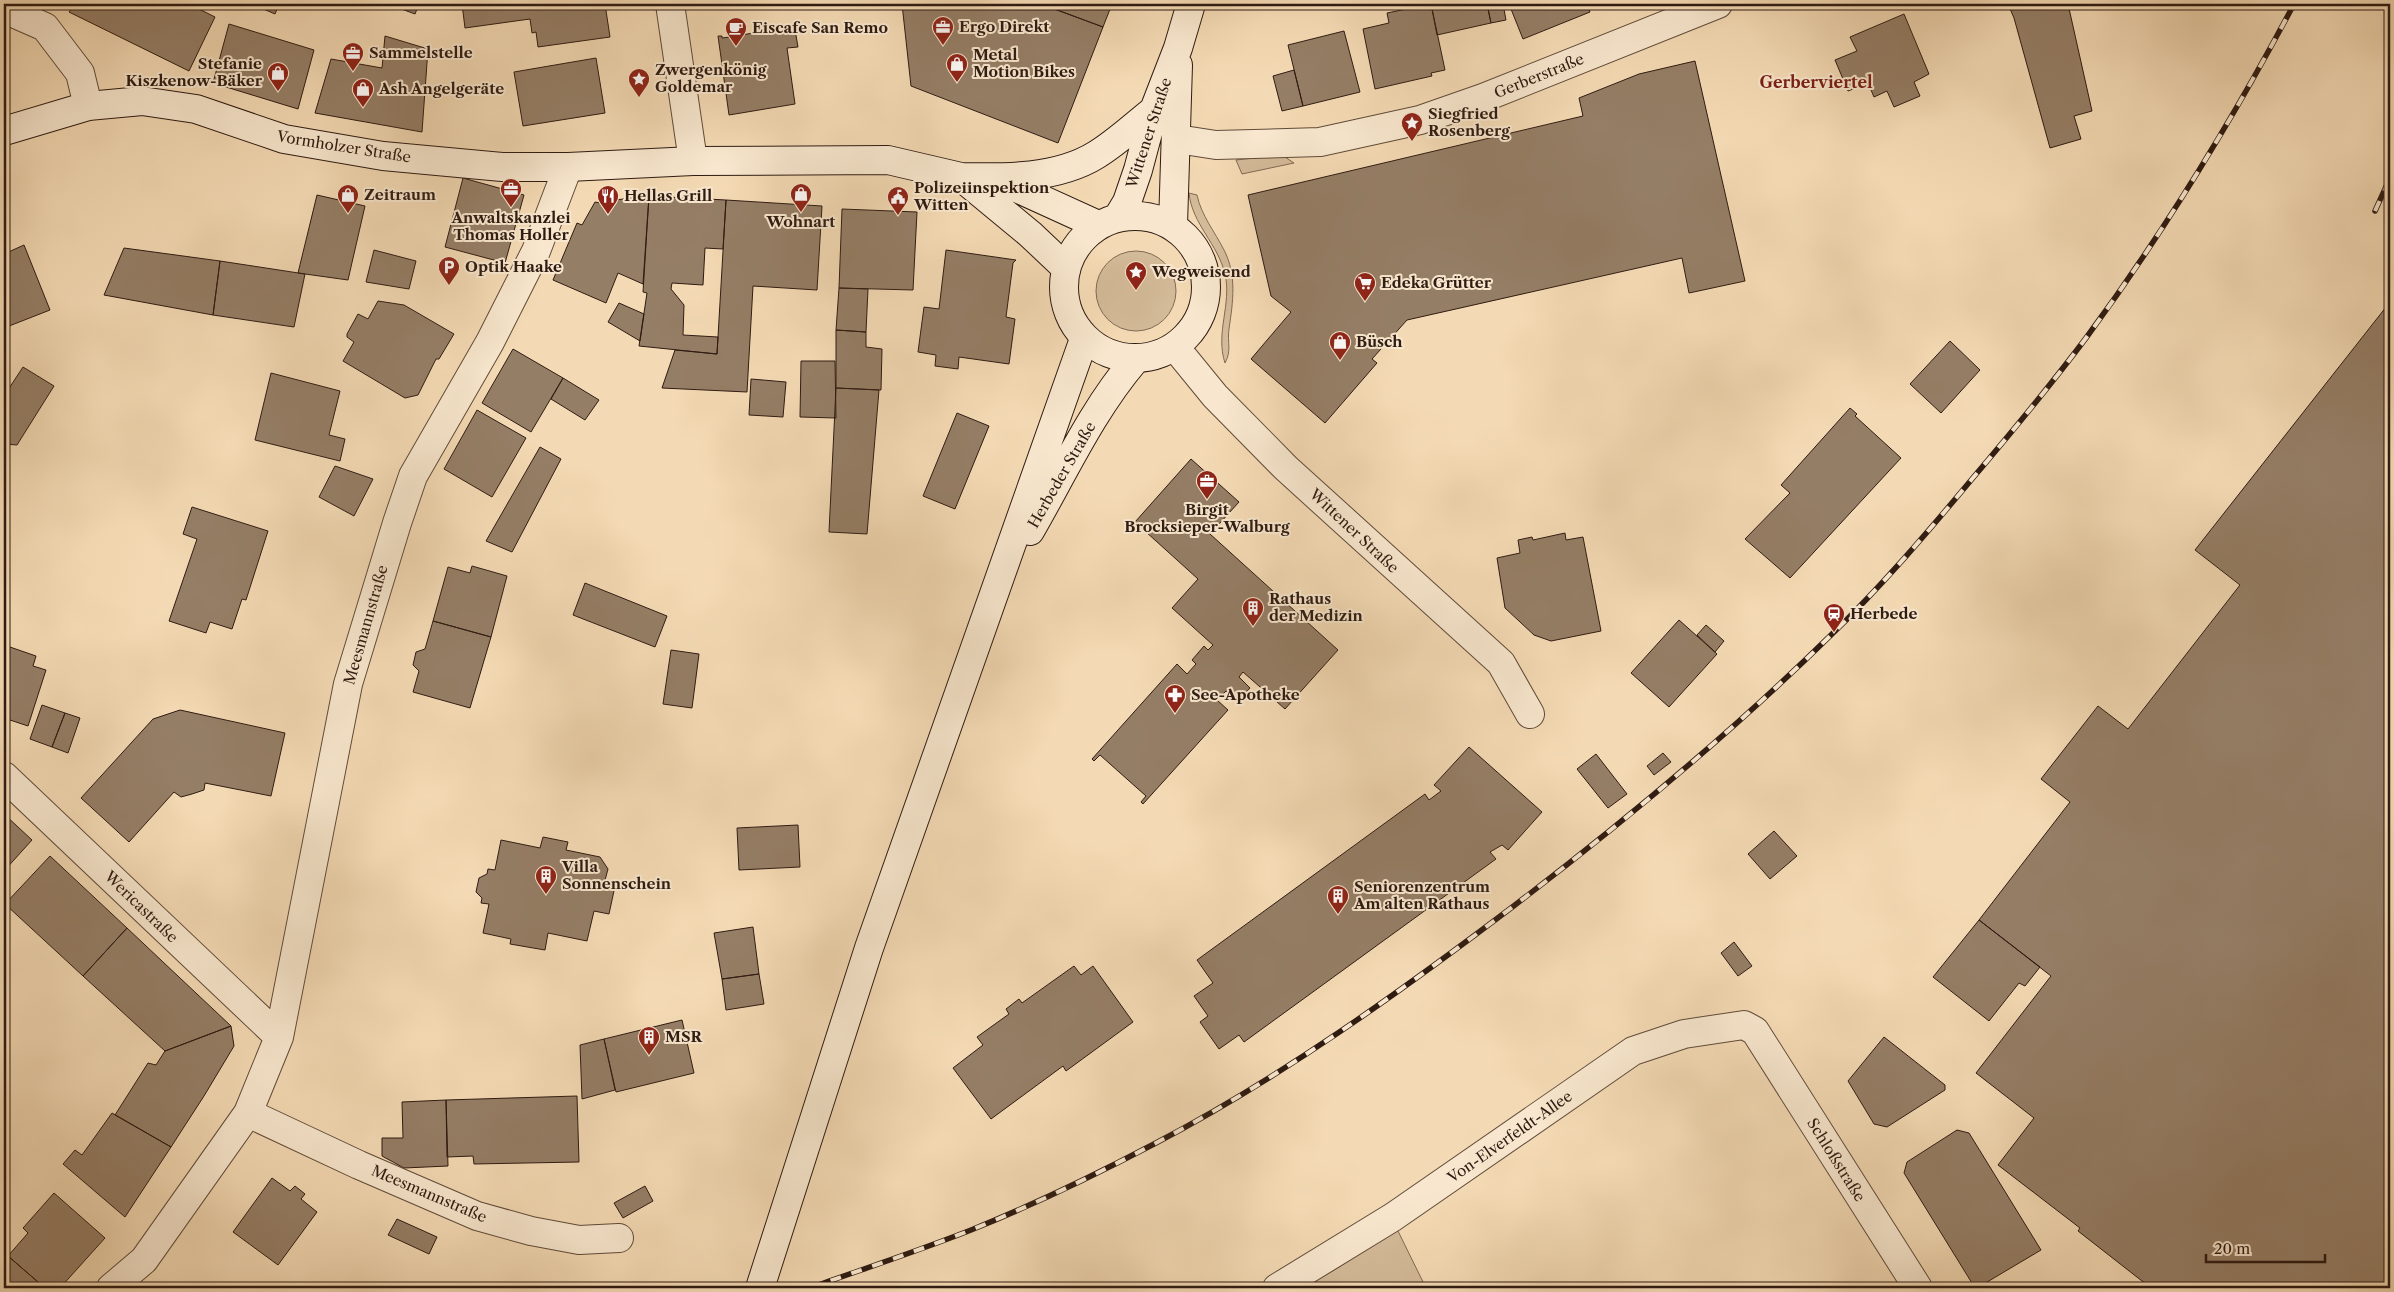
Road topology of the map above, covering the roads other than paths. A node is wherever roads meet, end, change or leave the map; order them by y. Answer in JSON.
{"nodes":[{"id":1,"x":670,"y":4,"type":"edge"},
{"id":2,"x":1191,"y":4,"type":"edge"},
{"id":3,"x":1716,"y":4,"type":"edge"},
{"id":4,"x":4,"y":9,"type":"edge"},
{"id":5,"x":1178,"y":48,"type":"junction"},
{"id":6,"x":88,"y":106,"type":"junction"},
{"id":7,"x":1154,"y":110,"type":"junction"},
{"id":8,"x":4,"y":131,"type":"edge"},
{"id":9,"x":1177,"y":139,"type":"junction"},
{"id":10,"x":693,"y":161,"type":"junction"},
{"id":11,"x":568,"y":167,"type":"junction"},
{"id":12,"x":961,"y":177,"type":"junction"},
{"id":13,"x":993,"y":177,"type":"junction"},
{"id":14,"x":1108,"y":221,"type":"junction"},
{"id":15,"x":1172,"y":226,"type":"junction"},
{"id":16,"x":1066,"y":268,"type":"junction"},
{"id":17,"x":1084,"y":339,"type":"junction"},
{"id":18,"x":1175,"y":347,"type":"junction"},
{"id":19,"x":1135,"y":360,"type":"junction"},
{"id":20,"x":994,"y":594,"type":"junction"},
{"id":21,"x":1530,"y":714,"type":"dead end"},
{"id":22,"x":4,"y":776,"type":"edge"},
{"id":23,"x":1755,"y":1031,"type":"joint"},
{"id":24,"x":279,"y":1037,"type":"junction"},
{"id":25,"x":248,"y":1113,"type":"junction"},
{"id":26,"x":619,"y":1238,"type":"dead end"},
{"id":27,"x":111,"y":1288,"type":"edge"},
{"id":28,"x":760,"y":1288,"type":"edge"},
{"id":29,"x":1277,"y":1288,"type":"edge"},
{"id":30,"x":1918,"y":1288,"type":"edge"}],
"edges":[{"from":1,"to":10,"type":"street"},
{"from":2,"to":5,"type":"street","name":"Wittener Straße"},
{"from":3,"to":9,"type":"street","name":"Gerberstraße"},
{"from":4,"to":6,"type":"street"},
{"from":5,"to":7,"type":"street","name":"Wittener Straße"},
{"from":5,"to":9,"type":"street","name":"Wittener Straße"},
{"from":6,"to":8,"type":"street","name":"Vormholzer Straße"},
{"from":6,"to":11,"type":"street","name":"Vormholzer Straße"},
{"from":7,"to":13,"type":"street"},
{"from":7,"to":14,"type":"street","name":"Wittener Straße"},
{"from":9,"to":15,"type":"street","name":"Wittener Straße"},
{"from":10,"to":11,"type":"street","name":"Vormholzer Straße"},
{"from":10,"to":12,"type":"street","name":"Vormholzer Straße"},
{"from":11,"to":24,"type":"street","name":"Meesmannstraße"},
{"from":12,"to":13,"type":"street"},
{"from":12,"to":16,"type":"street"},
{"from":13,"to":14,"type":"street"},
{"from":14,"to":15,"type":"street"},
{"from":14,"to":16,"type":"street"},
{"from":15,"to":18,"type":"street"},
{"from":16,"to":17,"type":"street"},
{"from":17,"to":19,"type":"street"},
{"from":17,"to":20,"type":"street"},
{"from":18,"to":19,"type":"street"},
{"from":18,"to":21,"type":"street","name":"Wittener Straße"},
{"from":19,"to":20,"type":"street","name":"Herbeder Straße"},
{"from":20,"to":28,"type":"street"},
{"from":22,"to":24,"type":"street","name":"Wericastraße"},
{"from":23,"to":29,"type":"street","name":"Von-Elverfeldt-Allee"},
{"from":23,"to":30,"type":"street","name":"Schloßstraße"},
{"from":24,"to":25,"type":"street","name":"Meesmannstraße"},
{"from":25,"to":26,"type":"street","name":"Meesmannstraße"},
{"from":25,"to":27,"type":"street","name":"Meesmannstraße"}]}
